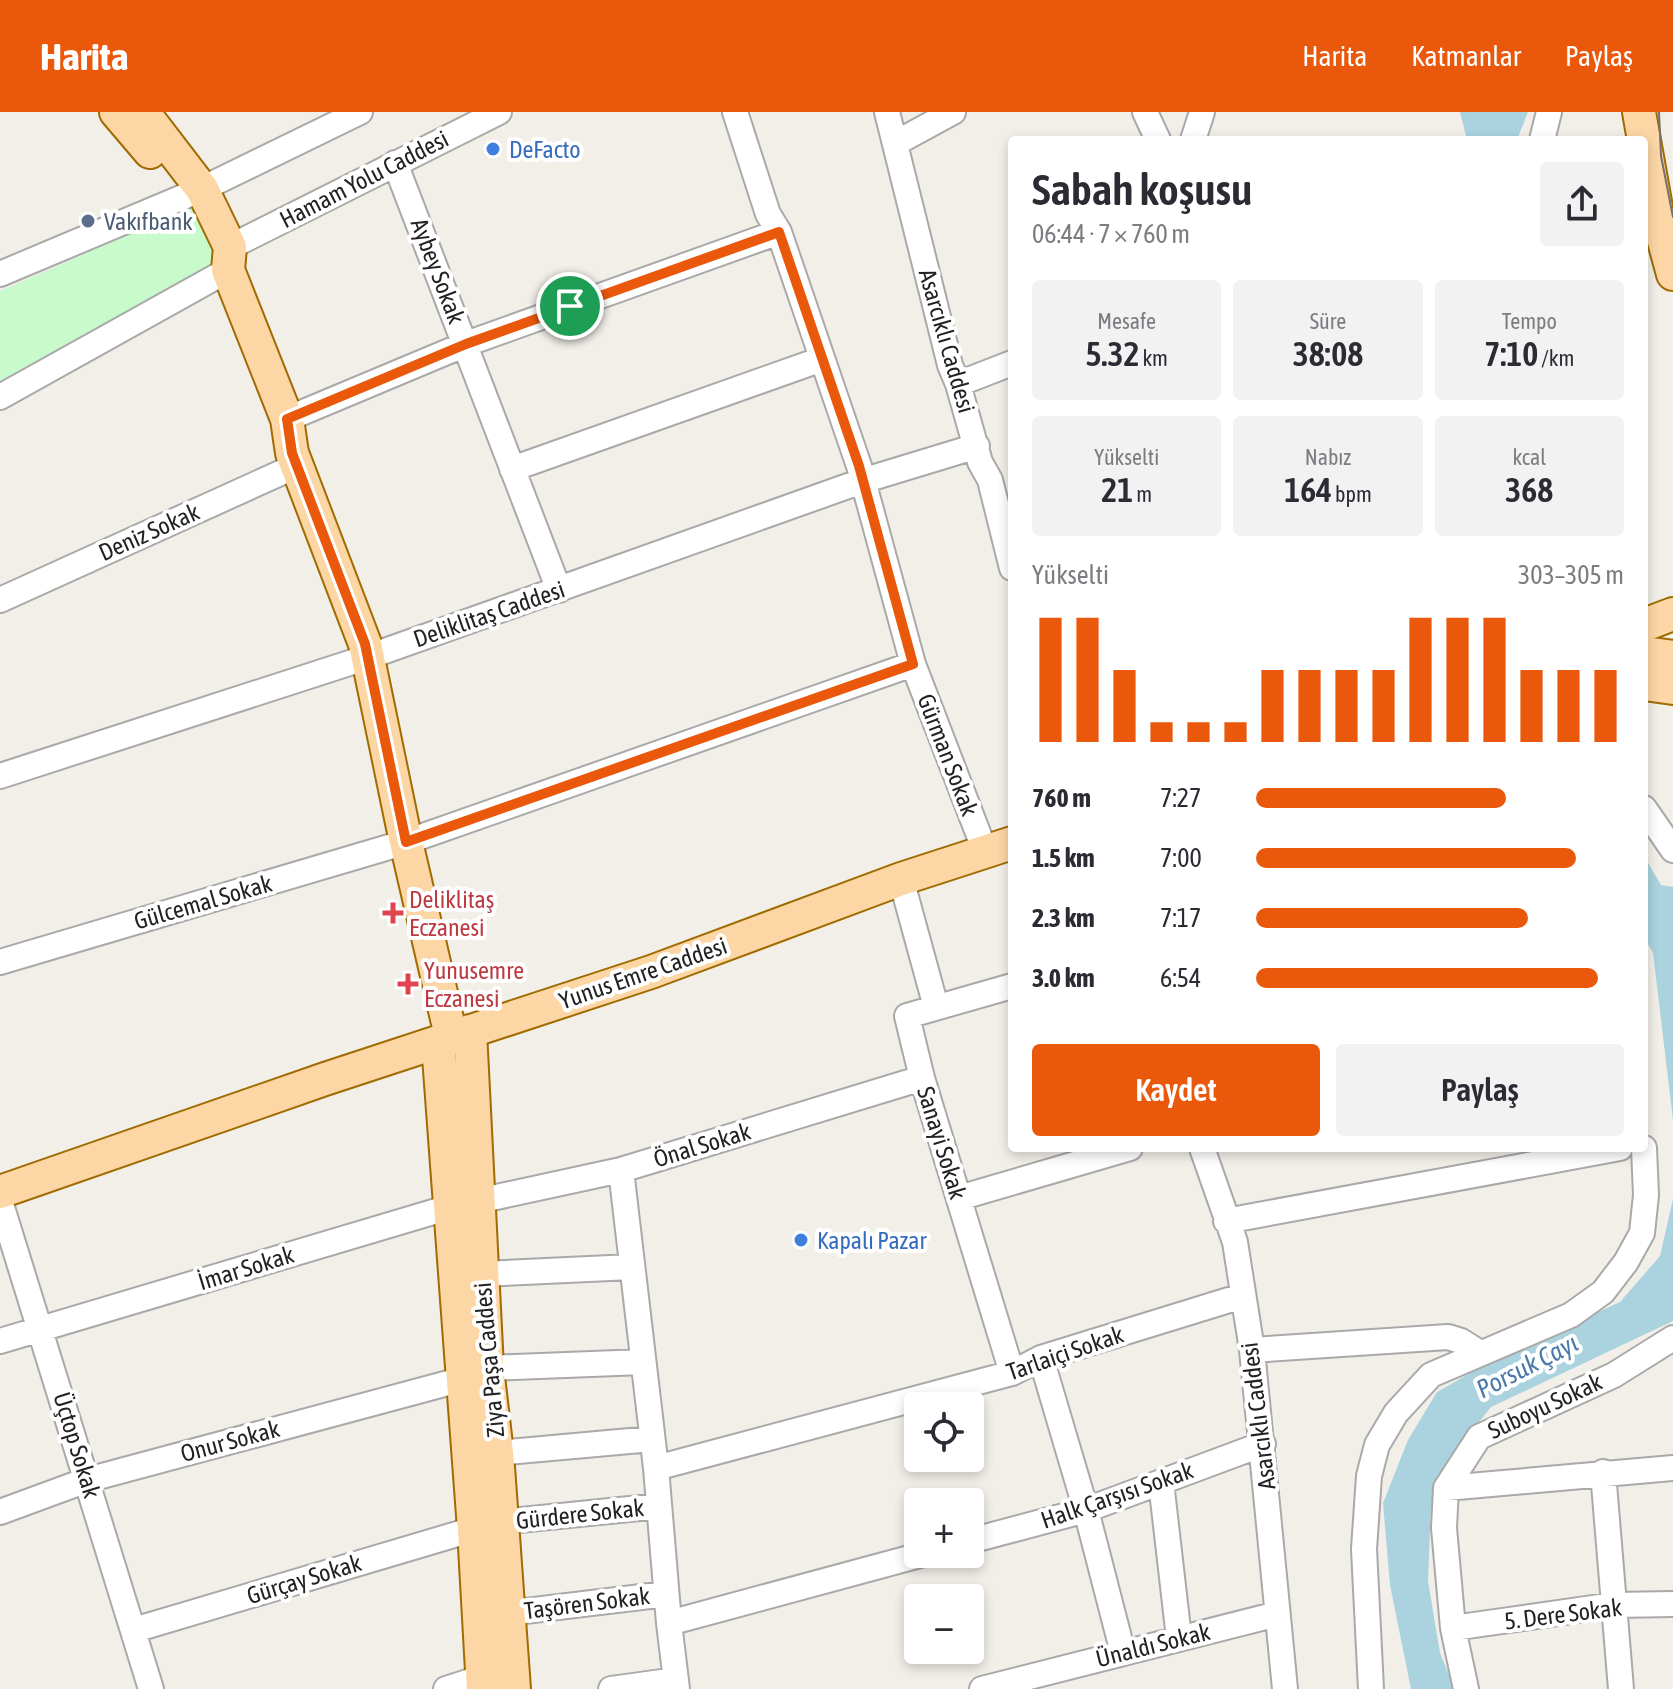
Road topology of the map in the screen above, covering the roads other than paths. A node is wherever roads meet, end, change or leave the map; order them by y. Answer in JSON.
{"nodes":[{"id":1,"x":116,"y":112,"type":"edge"},
{"id":2,"x":143,"y":112,"type":"edge"},
{"id":3,"x":360,"y":112,"type":"edge"},
{"id":4,"x":499,"y":112,"type":"edge"},
{"id":5,"x":735,"y":112,"type":"edge"},
{"id":6,"x":887,"y":112,"type":"edge"},
{"id":7,"x":953,"y":112,"type":"edge"},
{"id":8,"x":1145,"y":112,"type":"edge"},
{"id":9,"x":1202,"y":112,"type":"edge"},
{"id":10,"x":1549,"y":112,"type":"edge"},
{"id":11,"x":1639,"y":112,"type":"edge"},
{"id":12,"x":1650,"y":112,"type":"edge"},
{"id":13,"x":1156,"y":136,"type":"edge"},
{"id":14,"x":1194,"y":136,"type":"edge"},
{"id":15,"x":1543,"y":136,"type":"edge"},
{"id":16,"x":1643,"y":136,"type":"edge"},
{"id":17,"x":1645,"y":136,"type":"edge"},
{"id":18,"x":896,"y":143,"type":"junction"},
{"id":19,"x":1648,"y":162,"type":"edge"},
{"id":20,"x":395,"y":163,"type":"junction"},
{"id":21,"x":194,"y":192,"type":"junction"},
{"id":22,"x":779,"y":232,"type":"junction"},
{"id":23,"x":229,"y":258,"type":"junction"},
{"id":24,"x":0,"y":274,"type":"edge"},
{"id":25,"x":1673,"y":274,"type":"edge"},
{"id":26,"x":466,"y":344,"type":"junction"},
{"id":27,"x":822,"y":359,"type":"junction"},
{"id":28,"x":1008,"y":365,"type":"edge"},
{"id":29,"x":958,"y":384,"type":"junction"},
{"id":30,"x":0,"y":397,"type":"edge"},
{"id":31,"x":287,"y":419,"type":"junction"},
{"id":32,"x":977,"y":446,"type":"junction"},
{"id":33,"x":298,"y":465,"type":"junction"},
{"id":34,"x":512,"y":469,"type":"junction"},
{"id":35,"x":1001,"y":476,"type":"edge"},
{"id":36,"x":862,"y":481,"type":"junction"},
{"id":37,"x":1008,"y":535,"type":"edge"},
{"id":38,"x":559,"y":590,"type":"junction"},
{"id":39,"x":0,"y":600,"type":"edge"},
{"id":40,"x":1673,"y":614,"type":"edge"},
{"id":41,"x":1648,"y":623,"type":"edge"},
{"id":42,"x":1648,"y":654,"type":"edge"},
{"id":43,"x":368,"y":657,"type":"junction"},
{"id":44,"x":1673,"y":657,"type":"edge"},
{"id":45,"x":913,"y":664,"type":"junction"},
{"id":46,"x":1648,"y":685,"type":"edge"},
{"id":47,"x":1673,"y":688,"type":"edge"},
{"id":48,"x":0,"y":776,"type":"edge"},
{"id":49,"x":1648,"y":814,"type":"edge"},
{"id":50,"x":406,"y":842,"type":"junction"},
{"id":51,"x":998,"y":847,"type":"edge"},
{"id":52,"x":1673,"y":850,"type":"edge"},
{"id":53,"x":901,"y":879,"type":"junction"},
{"id":54,"x":0,"y":962,"type":"edge"},
{"id":55,"x":1008,"y":987,"type":"edge"},
{"id":56,"x":936,"y":1007,"type":"junction"},
{"id":57,"x":453,"y":1037,"type":"junction"},
{"id":58,"x":922,"y":1078,"type":"junction"},
{"id":59,"x":1116,"y":1152,"type":"edge"},
{"id":60,"x":1203,"y":1152,"type":"edge"},
{"id":61,"x":1598,"y":1152,"type":"edge"},
{"id":62,"x":1644,"y":1152,"type":"edge"},
{"id":63,"x":621,"y":1170,"type":"junction"},
{"id":64,"x":0,"y":1192,"type":"edge"},
{"id":65,"x":959,"y":1198,"type":"junction"},
{"id":66,"x":0,"y":1201,"type":"edge"},
{"id":67,"x":464,"y":1204,"type":"junction"},
{"id":68,"x":1226,"y":1221,"type":"junction"},
{"id":69,"x":632,"y":1267,"type":"junction"},
{"id":70,"x":482,"y":1274,"type":"junction"},
{"id":71,"x":1242,"y":1296,"type":"junction"},
{"id":72,"x":41,"y":1329,"type":"junction"},
{"id":73,"x":1673,"y":1338,"type":"edge"},
{"id":74,"x":0,"y":1341,"type":"edge"},
{"id":75,"x":1252,"y":1350,"type":"junction"},
{"id":76,"x":1480,"y":1353,"type":"junction"},
{"id":77,"x":1041,"y":1358,"type":"junction"},
{"id":78,"x":643,"y":1362,"type":"junction"},
{"id":79,"x":475,"y":1373,"type":"junction"},
{"id":80,"x":1012,"y":1373,"type":"junction"},
{"id":81,"x":652,"y":1439,"type":"junction"},
{"id":82,"x":1263,"y":1444,"type":"junction"},
{"id":83,"x":497,"y":1453,"type":"junction"},
{"id":84,"x":656,"y":1468,"type":"junction"},
{"id":85,"x":1673,"y":1468,"type":"edge"},
{"id":86,"x":1603,"y":1472,"type":"junction"},
{"id":87,"x":87,"y":1480,"type":"junction"},
{"id":88,"x":1161,"y":1482,"type":"junction"},
{"id":89,"x":1446,"y":1488,"type":"junction"},
{"id":90,"x":659,"y":1506,"type":"junction"},
{"id":91,"x":1086,"y":1510,"type":"junction"},
{"id":92,"x":0,"y":1512,"type":"edge"},
{"id":93,"x":488,"y":1526,"type":"junction"},
{"id":94,"x":984,"y":1537,"type":"edge"},
{"id":95,"x":904,"y":1559,"type":"edge"},
{"id":96,"x":666,"y":1594,"type":"junction"},
{"id":97,"x":1673,"y":1604,"type":"edge"},
{"id":98,"x":1614,"y":1605,"type":"junction"},
{"id":99,"x":508,"y":1613,"type":"junction"},
{"id":100,"x":1277,"y":1614,"type":"junction"},
{"id":101,"x":669,"y":1623,"type":"junction"},
{"id":102,"x":1453,"y":1628,"type":"junction"},
{"id":103,"x":134,"y":1630,"type":"junction"},
{"id":104,"x":1179,"y":1638,"type":"junction"},
{"id":105,"x":1123,"y":1653,"type":"junction"},
{"id":106,"x":483,"y":1683,"type":"edge"},
{"id":107,"x":677,"y":1685,"type":"edge"},
{"id":108,"x":151,"y":1689,"type":"edge"},
{"id":109,"x":446,"y":1689,"type":"edge"},
{"id":110,"x":514,"y":1689,"type":"edge"},
{"id":111,"x":611,"y":1689,"type":"edge"},
{"id":112,"x":982,"y":1689,"type":"edge"},
{"id":113,"x":1285,"y":1689,"type":"edge"},
{"id":114,"x":1371,"y":1689,"type":"edge"},
{"id":115,"x":1466,"y":1689,"type":"edge"},
{"id":116,"x":1621,"y":1689,"type":"edge"}],
"edges":[{"from":1,"to":21,"type":"main road"},
{"from":2,"to":21,"type":"main road"},
{"from":3,"to":21,"type":"street"},
{"from":4,"to":20,"type":"street","name":"Hamam Yolu Caddesi"},
{"from":5,"to":22,"type":"street","name":"Gürman Sokak"},
{"from":6,"to":18,"type":"street","name":"Asarcıklı Caddesi"},
{"from":7,"to":18,"type":"street"},
{"from":8,"to":13,"type":"street"},
{"from":9,"to":14,"type":"street"},
{"from":10,"to":15,"type":"street"},
{"from":11,"to":16,"type":"main road"},
{"from":12,"to":17,"type":"street"},
{"from":18,"to":29,"type":"street","name":"Asarcıklı Caddesi"},
{"from":19,"to":25,"type":"main road"},
{"from":20,"to":23,"type":"street","name":"Hamam Yolu Caddesi"},
{"from":20,"to":26,"type":"street","name":"Aybey Sokak"},
{"from":21,"to":23,"type":"main road","name":"Ziya Paşa Caddesi"},
{"from":21,"to":24,"type":"street"},
{"from":22,"to":26,"type":"street"},
{"from":22,"to":27,"type":"street","name":"Gürman Sokak"},
{"from":23,"to":30,"type":"street","name":"Hamam Yolu Caddesi"},
{"from":23,"to":31,"type":"main road","name":"Ziya Paşa Caddesi"},
{"from":26,"to":31,"type":"street"},
{"from":26,"to":34,"type":"street","name":"Aybey Sokak"},
{"from":27,"to":34,"type":"street"},
{"from":27,"to":36,"type":"street","name":"Gürman Sokak"},
{"from":28,"to":29,"type":"street"},
{"from":29,"to":32,"type":"street","name":"Asarcıklı Caddesi"},
{"from":31,"to":33,"type":"main road","name":"Ziya Paşa Caddesi"},
{"from":32,"to":35,"type":"street","name":"Asarcıklı Caddesi"},
{"from":32,"to":36,"type":"street","name":"Deliklitaş Caddesi"},
{"from":33,"to":39,"type":"street","name":"Deniz Sokak"},
{"from":33,"to":43,"type":"main road","name":"Ziya Paşa Caddesi"},
{"from":34,"to":38,"type":"street","name":"Aybey Sokak"},
{"from":35,"to":37,"type":"street","name":"Asarcıklı Caddesi"},
{"from":36,"to":38,"type":"street","name":"Deliklitaş Caddesi"},
{"from":36,"to":45,"type":"street","name":"Gürman Sokak"},
{"from":38,"to":43,"type":"street","name":"Deliklitaş Caddesi"},
{"from":40,"to":41,"type":"main road"},
{"from":42,"to":44,"type":"main road"},
{"from":43,"to":48,"type":"street","name":"Deliklitaş Caddesi"},
{"from":43,"to":50,"type":"main road","name":"Ziya Paşa Caddesi"},
{"from":45,"to":50,"type":"street","name":"Gülcemal Sokak"},
{"from":45,"to":51,"type":"street","name":"Gürman Sokak"},
{"from":46,"to":47,"type":"main road"},
{"from":49,"to":52,"type":"street"},
{"from":50,"to":54,"type":"street","name":"Gülcemal Sokak"},
{"from":50,"to":57,"type":"main road","name":"Ziya Paşa Caddesi"},
{"from":51,"to":53,"type":"main road","name":"Yunus Emre Caddesi"},
{"from":53,"to":56,"type":"street"},
{"from":53,"to":57,"type":"main road","name":"Yunus Emre Caddesi"},
{"from":55,"to":56,"type":"street","name":"Sanayi Sokak"},
{"from":56,"to":58,"type":"street","name":"Sanayi Sokak"},
{"from":57,"to":64,"type":"main road","name":"Yunus Emre Caddesi"},
{"from":57,"to":67,"type":"main road","name":"Ziya Paşa Caddesi"},
{"from":58,"to":63,"type":"street","name":"Önal Sokak"},
{"from":58,"to":65,"type":"street","name":"Sanayi Sokak"},
{"from":59,"to":65,"type":"street"},
{"from":60,"to":68,"type":"street","name":"Asarcıklı Caddesi"},
{"from":61,"to":68,"type":"street"},
{"from":62,"to":76,"type":"street"},
{"from":63,"to":67,"type":"street","name":"Önal Sokak"},
{"from":63,"to":69,"type":"street"},
{"from":65,"to":80,"type":"street","name":"Sanayi Sokak"},
{"from":66,"to":72,"type":"street","name":"Üçtop Sokak"},
{"from":67,"to":70,"type":"main road","name":"Ziya Paşa Caddesi"},
{"from":67,"to":72,"type":"street","name":"İmar Sokak"},
{"from":67,"to":79,"type":"main road","name":"Ziya Paşa Caddesi"},
{"from":68,"to":71,"type":"street","name":"Asarcıklı Caddesi"},
{"from":69,"to":70,"type":"street"},
{"from":69,"to":78,"type":"street"},
{"from":70,"to":79,"type":"main road","name":"Ziya Paşa Caddesi"},
{"from":71,"to":75,"type":"street","name":"Asarcıklı Caddesi"},
{"from":71,"to":77,"type":"street","name":"Tarlaiçi Sokak"},
{"from":72,"to":74,"type":"street","name":"İmar Sokak"},
{"from":72,"to":87,"type":"street","name":"Üçtop Sokak"},
{"from":73,"to":89,"type":"street","name":"Suboyu Sokak"},
{"from":75,"to":76,"type":"street"},
{"from":75,"to":82,"type":"street","name":"Asarcıklı Caddesi"},
{"from":76,"to":114,"type":"street"},
{"from":77,"to":80,"type":"street","name":"Tarlaiçi Sokak"},
{"from":77,"to":91,"type":"street"},
{"from":78,"to":79,"type":"street","name":"Onur Sokak"},
{"from":78,"to":81,"type":"street"},
{"from":79,"to":83,"type":"main road","name":"Ziya Paşa Caddesi"},
{"from":79,"to":87,"type":"street","name":"Onur Sokak"},
{"from":79,"to":93,"type":"main road","name":"Ziya Paşa Caddesi"},
{"from":80,"to":84,"type":"street","name":"Tarlaiçi Sokak"},
{"from":81,"to":83,"type":"street"},
{"from":81,"to":84,"type":"street"},
{"from":82,"to":88,"type":"street","name":"Halk Çarşısı Sokak"},
{"from":82,"to":100,"type":"street","name":"Asarcıklı Caddesi"},
{"from":83,"to":93,"type":"main road","name":"Ziya Paşa Caddesi"},
{"from":84,"to":90,"type":"street"},
{"from":85,"to":86,"type":"street"},
{"from":86,"to":89,"type":"street"},
{"from":86,"to":98,"type":"street"},
{"from":87,"to":92,"type":"street","name":"Onur Sokak"},
{"from":87,"to":103,"type":"street","name":"Üçtop Sokak"},
{"from":88,"to":91,"type":"street","name":"Halk Çarşısı Sokak"},
{"from":88,"to":104,"type":"street"},
{"from":89,"to":102,"type":"street"},
{"from":90,"to":93,"type":"street","name":"Gürdere Sokak"},
{"from":90,"to":96,"type":"street"},
{"from":91,"to":94,"type":"street","name":"Halk Çarşısı Sokak"},
{"from":91,"to":105,"type":"street"},
{"from":93,"to":99,"type":"main road","name":"Ziya Paşa Caddesi"},
{"from":93,"to":103,"type":"street","name":"Gürçay Sokak"},
{"from":93,"to":106,"type":"main road","name":"Ziya Paşa Caddesi"},
{"from":95,"to":101,"type":"street"},
{"from":96,"to":99,"type":"street","name":"Taşören Sokak"},
{"from":96,"to":101,"type":"street"},
{"from":97,"to":98,"type":"street","name":"5. Dere Sokak"},
{"from":98,"to":102,"type":"street","name":"5. Dere Sokak"},
{"from":98,"to":116,"type":"street"},
{"from":99,"to":110,"type":"main road","name":"Ziya Paşa Caddesi"},
{"from":100,"to":104,"type":"street","name":"Ünaldı Sokak"},
{"from":100,"to":113,"type":"street","name":"Asarcıklı Caddesi"},
{"from":101,"to":107,"type":"street"},
{"from":102,"to":115,"type":"street"},
{"from":103,"to":108,"type":"street","name":"Üçtop Sokak"},
{"from":104,"to":105,"type":"street","name":"Ünaldı Sokak"},
{"from":105,"to":112,"type":"street","name":"Ünaldı Sokak"},
{"from":106,"to":109,"type":"street"},
{"from":107,"to":111,"type":"street"}]}
